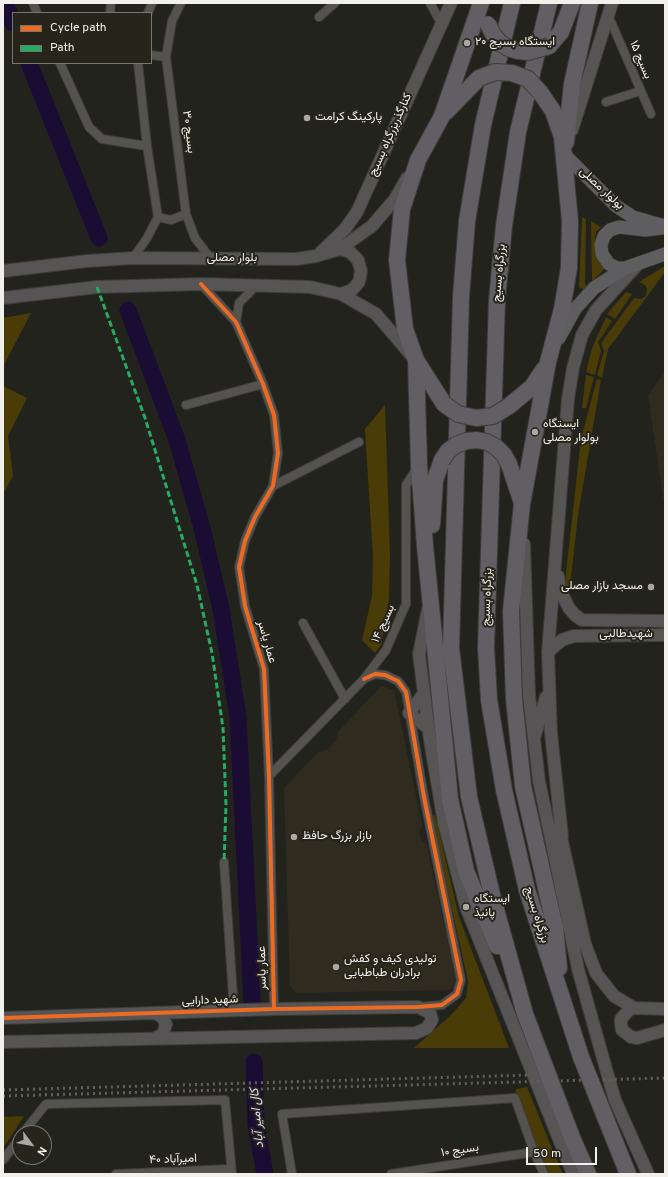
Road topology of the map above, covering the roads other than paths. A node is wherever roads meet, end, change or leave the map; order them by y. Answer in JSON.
{"nodes":[{"id":1,"x":181,"y":3,"type":"edge"},
{"id":2,"x":335,"y":3,"type":"edge"},
{"id":3,"x":430,"y":3,"type":"edge"},
{"id":4,"x":451,"y":3,"type":"edge"},
{"id":5,"x":481,"y":3,"type":"edge"},
{"id":6,"x":490,"y":3,"type":"edge"},
{"id":7,"x":512,"y":3,"type":"edge"},
{"id":8,"x":549,"y":3,"type":"edge"},
{"id":9,"x":572,"y":3,"type":"edge"},
{"id":10,"x":590,"y":3,"type":"edge"},
{"id":11,"x":612,"y":3,"type":"edge"},
{"id":12,"x":608,"y":15,"type":"junction"},
{"id":13,"x":318,"y":17,"type":"dead end"},
{"id":14,"x":441,"y":24,"type":"junction"},
{"id":15,"x":152,"y":55,"type":"edge"},
{"id":16,"x":166,"y":57,"type":"junction"},
{"id":17,"x":60,"y":64,"type":"edge"},
{"id":18,"x":138,"y":64,"type":"edge"},
{"id":19,"x":640,"y":91,"type":"junction"},
{"id":20,"x":606,"y":102,"type":"dead end"},
{"id":21,"x":651,"y":114,"type":"dead end"},
{"id":22,"x":442,"y":116,"type":"junction"},
{"id":23,"x":147,"y":146,"type":"junction"},
{"id":24,"x":564,"y":154,"type":"junction"},
{"id":25,"x":418,"y":160,"type":"junction"},
{"id":26,"x":186,"y":214,"type":"junction"},
{"id":27,"x":158,"y":217,"type":"junction"},
{"id":28,"x":665,"y":227,"type":"edge"},
{"id":29,"x":340,"y":249,"type":"junction"},
{"id":30,"x":665,"y":254,"type":"edge"},
{"id":31,"x":316,"y":256,"type":"junction"},
{"id":32,"x":132,"y":258,"type":"junction"},
{"id":33,"x":211,"y":259,"type":"junction"},
{"id":34,"x":639,"y":263,"type":"junction"},
{"id":35,"x":625,"y":268,"type":"junction"},
{"id":36,"x":3,"y":271,"type":"edge"},
{"id":37,"x":201,"y":284,"type":"junction"},
{"id":38,"x":257,"y":285,"type":"junction"},
{"id":39,"x":341,"y":294,"type":"junction"},
{"id":40,"x":3,"y":298,"type":"edge"},
{"id":41,"x":236,"y":322,"type":"junction"},
{"id":42,"x":416,"y":360,"type":"junction"},
{"id":43,"x":548,"y":362,"type":"junction"},
{"id":44,"x":263,"y":384,"type":"junction"},
{"id":45,"x":186,"y":405,"type":"dead end"},
{"id":46,"x":359,"y":442,"type":"dead end"},
{"id":47,"x":420,"y":465,"type":"junction"},
{"id":48,"x":273,"y":486,"type":"junction"},
{"id":49,"x":522,"y":504,"type":"junction"},
{"id":50,"x":425,"y":546,"type":"junction"},
{"id":51,"x":555,"y":557,"type":"junction"},
{"id":52,"x":430,"y":596,"type":"junction"},
{"id":53,"x":588,"y":621,"type":"junction"},
{"id":54,"x":665,"y":621,"type":"edge"},
{"id":55,"x":303,"y":623,"type":"dead end"},
{"id":56,"x":586,"y":635,"type":"junction"},
{"id":57,"x":665,"y":635,"type":"edge"},
{"id":58,"x":548,"y":652,"type":"junction"},
{"id":59,"x":364,"y":679,"type":"junction"},
{"id":60,"x":549,"y":686,"type":"junction"},
{"id":61,"x":424,"y":693,"type":"junction"},
{"id":62,"x":345,"y":698,"type":"junction"},
{"id":63,"x":409,"y":713,"type":"junction"},
{"id":64,"x":428,"y":728,"type":"junction"},
{"id":65,"x":534,"y":741,"type":"junction"},
{"id":66,"x":269,"y":776,"type":"junction"},
{"id":67,"x":562,"y":836,"type":"junction"},
{"id":68,"x":224,"y":862,"type":"dead end"},
{"id":69,"x":563,"y":1002,"type":"junction"},
{"id":70,"x":418,"y":1007,"type":"junction"},
{"id":71,"x":634,"y":1008,"type":"junction"},
{"id":72,"x":274,"y":1009,"type":"junction"},
{"id":73,"x":665,"y":1009,"type":"edge"},
{"id":74,"x":234,"y":1011,"type":"junction"},
{"id":75,"x":155,"y":1013,"type":"junction"},
{"id":76,"x":525,"y":1014,"type":"junction"},
{"id":77,"x":3,"y":1018,"type":"edge"},
{"id":78,"x":665,"y":1030,"type":"edge"},
{"id":79,"x":156,"y":1038,"type":"junction"},
{"id":80,"x":3,"y":1042,"type":"edge"},
{"id":81,"x":30,"y":1125,"type":"edge"},
{"id":82,"x":12,"y":1148,"type":"edge"},
{"id":83,"x":534,"y":1152,"type":"junction"},
{"id":84,"x":3,"y":1160,"type":"edge"},
{"id":85,"x":232,"y":1172,"type":"edge"},
{"id":86,"x":116,"y":1174,"type":"edge"},
{"id":87,"x":292,"y":1174,"type":"edge"},
{"id":88,"x":391,"y":1174,"type":"edge"},
{"id":89,"x":544,"y":1174,"type":"edge"},
{"id":90,"x":573,"y":1174,"type":"edge"},
{"id":91,"x":588,"y":1174,"type":"edge"},
{"id":92,"x":628,"y":1174,"type":"edge"},
{"id":93,"x":648,"y":1174,"type":"edge"}],
"edges":[{"from":1,"to":16,"type":"street","name":"بسیج ۳۰"},
{"from":2,"to":13,"type":"street"},
{"from":3,"to":14,"type":"street"},
{"from":4,"to":14,"type":"main road","name":"کنارگذربزرگراه بسیج"},
{"from":5,"to":22,"type":"highway"},
{"from":6,"to":9,"type":"highway","bridge":true},
{"from":7,"to":76,"type":"highway"},
{"from":8,"to":69,"type":"highway","name":"بزرگراه بسیج"},
{"from":10,"to":24,"type":"highway"},
{"from":11,"to":12,"type":"main road"},
{"from":12,"to":19,"type":"street","name":"بسیج ۱۵"},
{"from":12,"to":24,"type":"main road"},
{"from":14,"to":31,"type":"main road","name":"کنارگذربزرگراه بسیج"},
{"from":15,"to":16,"type":"street"},
{"from":16,"to":26,"type":"street","name":"بسیج ۳۰"},
{"from":17,"to":23,"type":"street"},
{"from":18,"to":23,"type":"street"},
{"from":19,"to":20,"type":"street"},
{"from":19,"to":21,"type":"street","name":"بسیج ۱۵"},
{"from":22,"to":24,"type":"highway","bridge":true},
{"from":22,"to":25,"type":"highway"},
{"from":23,"to":27,"type":"street"},
{"from":24,"to":28,"type":"main road","name":"بولوار مصلی"},
{"from":24,"to":43,"type":"highway"},
{"from":25,"to":29,"type":"main road","name":"بلوار مصلی"},
{"from":25,"to":42,"type":"highway"},
{"from":26,"to":27,"type":"street"},
{"from":26,"to":33,"type":"street","name":"بسیج ۳۰"},
{"from":27,"to":32,"type":"street"},
{"from":28,"to":35,"type":"main road"},
{"from":29,"to":31,"type":"main road","name":"بلوار مصلی"},
{"from":29,"to":39,"type":"main road"},
{"from":30,"to":34,"type":"main road"},
{"from":31,"to":33,"type":"main road","name":"بلوار مصلی"},
{"from":32,"to":33,"type":"main road","name":"بلوار مصلی"},
{"from":32,"to":36,"type":"main road","name":"بلوار مصلی"},
{"from":34,"to":35,"type":"main road"},
{"from":34,"to":51,"type":"main road"},
{"from":35,"to":43,"type":"main road"},
{"from":37,"to":38,"type":"main road","name":"بلوار مصلی"},
{"from":37,"to":40,"type":"main road","name":"بلوار مصلی"},
{"from":37,"to":41,"type":"street"},
{"from":38,"to":39,"type":"main road","name":"بلوار مصلی"},
{"from":38,"to":41,"type":"street"},
{"from":39,"to":42,"type":"main road","name":"بلوار مصلی"},
{"from":41,"to":44,"type":"street","name":"عمار یاسر"},
{"from":42,"to":43,"type":"highway","bridge":true},
{"from":42,"to":47,"type":"highway"},
{"from":43,"to":49,"type":"highway"},
{"from":44,"to":45,"type":"street"},
{"from":44,"to":48,"type":"street","name":"عمار یاسر"},
{"from":46,"to":48,"type":"street"},
{"from":47,"to":50,"type":"highway"},
{"from":47,"to":59,"type":"street","name":"بسیج ۱۴"},
{"from":48,"to":66,"type":"street","name":"عمار یاسر"},
{"from":49,"to":50,"type":"highway","bridge":true},
{"from":49,"to":65,"type":"main road"},
{"from":49,"to":69,"type":"highway"},
{"from":50,"to":52,"type":"highway"},
{"from":51,"to":53,"type":"main road"},
{"from":51,"to":58,"type":"main road"},
{"from":52,"to":61,"type":"main road"},
{"from":52,"to":76,"type":"highway"},
{"from":53,"to":54,"type":"main road","name":"شهیدطالبی"},
{"from":53,"to":56,"type":"main road"},
{"from":55,"to":62,"type":"street"},
{"from":56,"to":57,"type":"main road","name":"شهیدطالبی"},
{"from":56,"to":58,"type":"main road","name":"شهیدطالبی"},
{"from":58,"to":60,"type":"main road"},
{"from":59,"to":62,"type":"street","name":"بسیج ۱۴"},
{"from":59,"to":63,"type":"street"},
{"from":60,"to":65,"type":"main road"},
{"from":60,"to":67,"type":"main road"},
{"from":61,"to":63,"type":"main road"},
{"from":61,"to":64,"type":"main road"},
{"from":62,"to":66,"type":"street","name":"بسیج ۱۴"},
{"from":63,"to":64,"type":"main road"},
{"from":63,"to":70,"type":"street"},
{"from":64,"to":90,"type":"main road"},
{"from":65,"to":67,"type":"main road"},
{"from":65,"to":93,"type":"main road"},
{"from":66,"to":72,"type":"street","name":"عمار یاسر"},
{"from":67,"to":71,"type":"main road"},
{"from":68,"to":74,"type":"street"},
{"from":69,"to":92,"type":"highway","name":"بزرگراه بسیج"},
{"from":70,"to":72,"type":"main road","name":"شهید دارایی"},
{"from":70,"to":79,"type":"main road"},
{"from":71,"to":73,"type":"main road"},
{"from":71,"to":78,"type":"main road"},
{"from":72,"to":74,"type":"main road","name":"شهید دارایی"},
{"from":74,"to":75,"type":"main road","name":"شهید دارایی"},
{"from":75,"to":77,"type":"main road","name":"شهید دارایی"},
{"from":75,"to":79,"type":"main road"},
{"from":76,"to":91,"type":"highway"},
{"from":79,"to":80,"type":"main road"},
{"from":81,"to":85,"type":"street"},
{"from":82,"to":84,"type":"street"},
{"from":83,"to":87,"type":"street"},
{"from":83,"to":88,"type":"street","name":"بسیج ۱۰"},
{"from":83,"to":89,"type":"street"},
{"from":85,"to":86,"type":"street","name":"امیرآباد ۴۰"}]}
